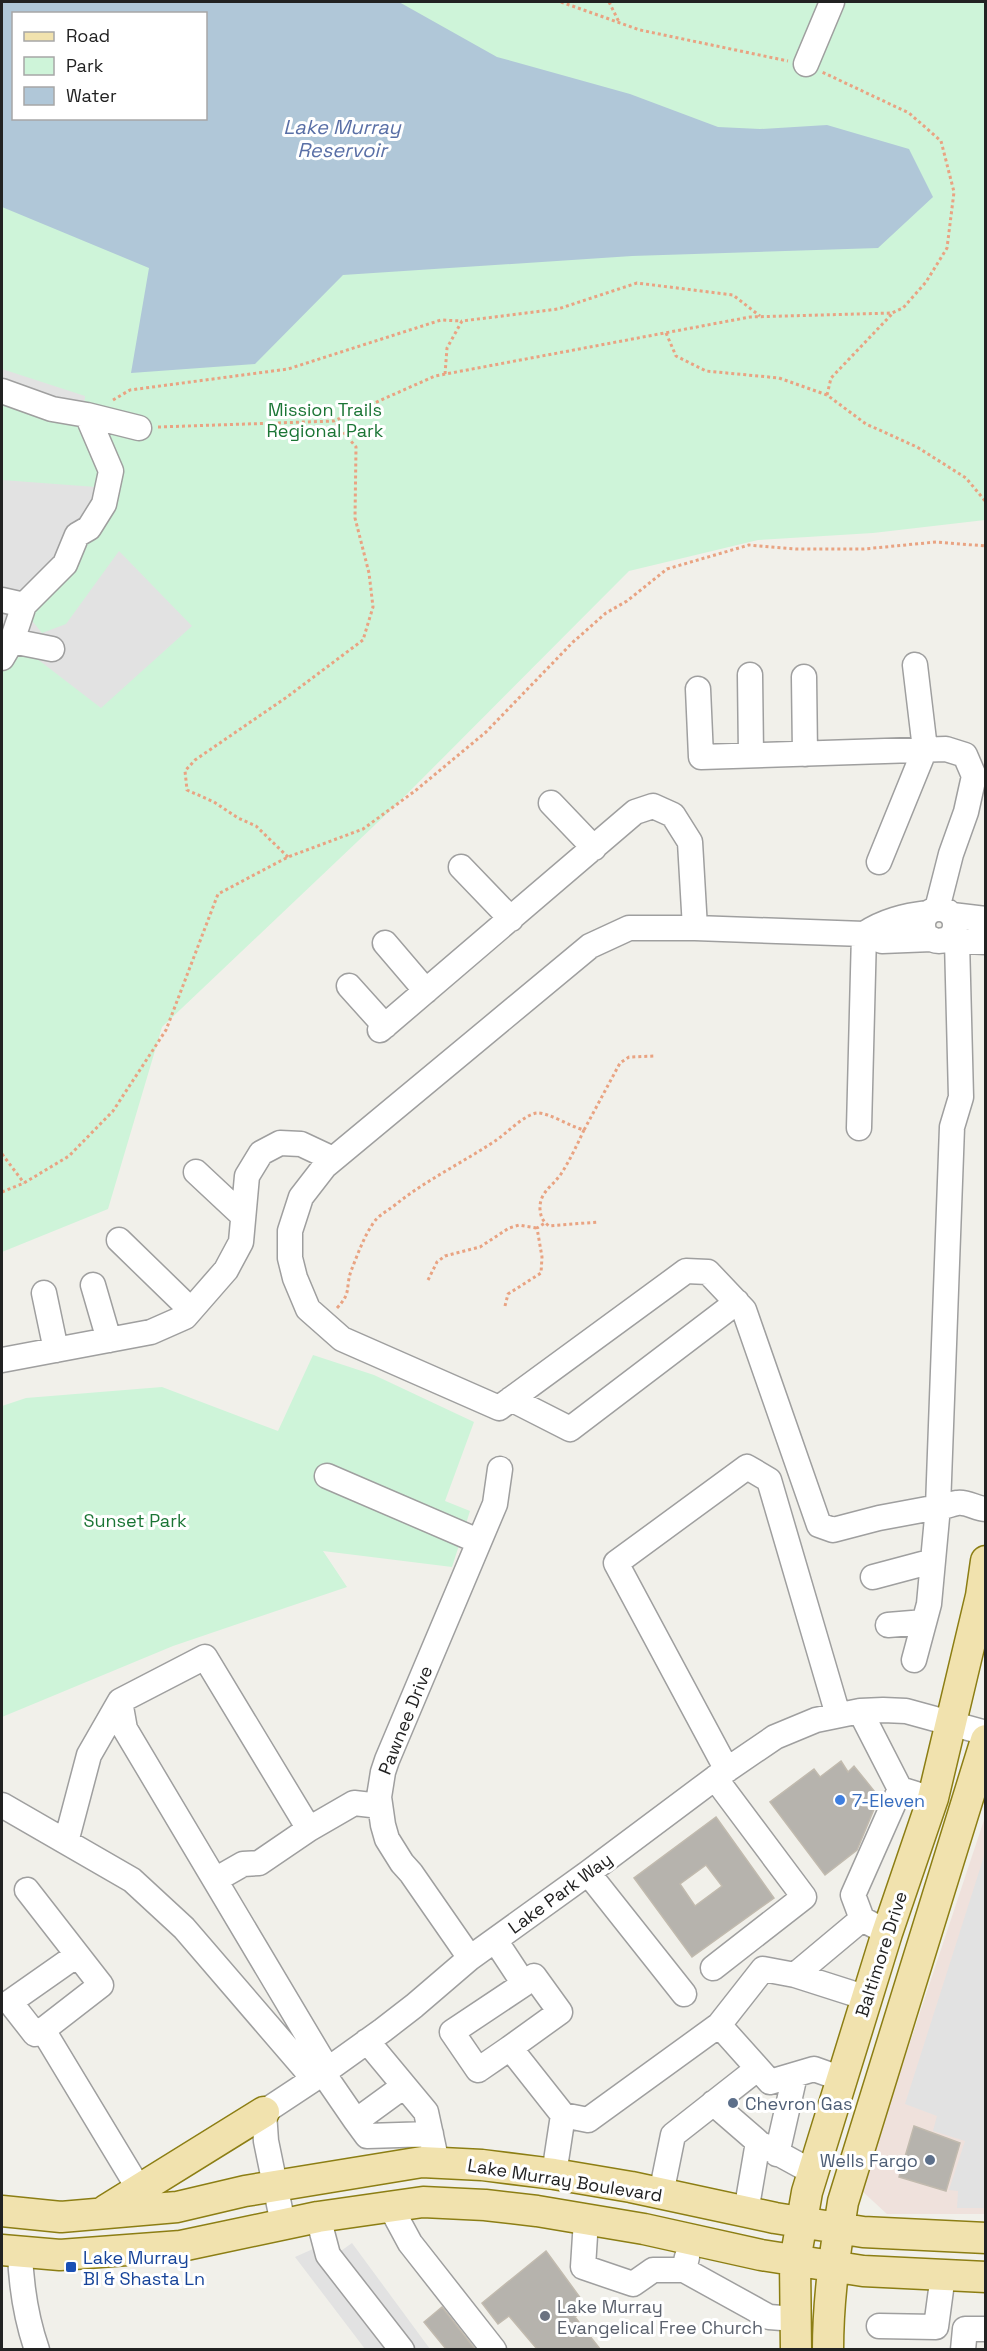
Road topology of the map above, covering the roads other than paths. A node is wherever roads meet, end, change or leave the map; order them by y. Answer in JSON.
{"nodes":[{"id":1,"x":832,"y":2,"type":"edge"},
{"id":2,"x":806,"y":64,"type":"road end"},
{"id":3,"x":2,"y":391,"type":"edge"},
{"id":4,"x":87,"y":415,"type":"junction"},
{"id":5,"x":139,"y":428,"type":"road end"},
{"id":6,"x":13,"y":602,"type":"edge"},
{"id":7,"x":7,"y":649,"type":"edge"},
{"id":8,"x":52,"y":649,"type":"dead end"},
{"id":9,"x":915,"y":665,"type":"dead end"},
{"id":10,"x":750,"y":675,"type":"dead end"},
{"id":11,"x":804,"y":677,"type":"dead end"},
{"id":12,"x":698,"y":689,"type":"dead end"},
{"id":13,"x":925,"y":749,"type":"junction"},
{"id":14,"x":805,"y":753,"type":"junction"},
{"id":15,"x":751,"y":755,"type":"junction"},
{"id":16,"x":551,"y":802,"type":"dead end"},
{"id":17,"x":594,"y":848,"type":"junction"},
{"id":18,"x":879,"y":862,"type":"dead end"},
{"id":19,"x":462,"y":867,"type":"dead end"},
{"id":20,"x":939,"y":912,"type":"junction"},
{"id":21,"x":511,"y":919,"type":"junction"},
{"id":22,"x":986,"y":919,"type":"edge"},
{"id":23,"x":694,"y":928,"type":"junction"},
{"id":24,"x":864,"y":934,"type":"junction"},
{"id":25,"x":944,"y":940,"type":"junction"},
{"id":26,"x":986,"y":942,"type":"edge"},
{"id":27,"x":385,"y":943,"type":"dead end"},
{"id":28,"x":349,"y":986,"type":"dead end"},
{"id":29,"x":426,"y":991,"type":"junction"},
{"id":30,"x":859,"y":1128,"type":"dead end"},
{"id":31,"x":333,"y":1159,"type":"junction"},
{"id":32,"x":196,"y":1172,"type":"dead end"},
{"id":33,"x":242,"y":1215,"type":"junction"},
{"id":34,"x":119,"y":1240,"type":"dead end"},
{"id":35,"x":93,"y":1285,"type":"dead end"},
{"id":36,"x":44,"y":1293,"type":"dead end"},
{"id":37,"x":737,"y":1302,"type":"junction"},
{"id":38,"x":191,"y":1310,"type":"junction"},
{"id":39,"x":109,"y":1340,"type":"junction"},
{"id":40,"x":56,"y":1350,"type":"junction"},
{"id":41,"x":2,"y":1360,"type":"edge"},
{"id":42,"x":511,"y":1399,"type":"junction"},
{"id":43,"x":500,"y":1468,"type":"dead end"},
{"id":44,"x":327,"y":1476,"type":"dead end"},
{"id":45,"x":943,"y":1507,"type":"junction"},
{"id":46,"x":983,"y":1509,"type":"edge"},
{"id":47,"x":478,"y":1540,"type":"junction"},
{"id":48,"x":933,"y":1561,"type":"junction"},
{"id":49,"x":986,"y":1561,"type":"edge"},
{"id":50,"x":873,"y":1577,"type":"dead end"},
{"id":51,"x":924,"y":1622,"type":"junction"},
{"id":52,"x":888,"y":1625,"type":"dead end"},
{"id":53,"x":914,"y":1660,"type":"dead end"},
{"id":54,"x":120,"y":1701,"type":"junction"},
{"id":55,"x":849,"y":1713,"type":"junction"},
{"id":56,"x":952,"y":1723,"type":"junction"},
{"id":57,"x":986,"y":1733,"type":"edge"},
{"id":58,"x":986,"y":1740,"type":"edge"},
{"id":59,"x":721,"y":1774,"type":"junction"},
{"id":60,"x":900,"y":1790,"type":"junction"},
{"id":61,"x":977,"y":1796,"type":"edge"},
{"id":62,"x":933,"y":1798,"type":"junction"},
{"id":63,"x":2,"y":1805,"type":"edge"},
{"id":64,"x":380,"y":1806,"type":"junction"},
{"id":65,"x":309,"y":1829,"type":"junction"},
{"id":66,"x":66,"y":1842,"type":"junction"},
{"id":67,"x":588,"y":1874,"type":"junction"},
{"id":68,"x":215,"y":1880,"type":"junction"},
{"id":69,"x":27,"y":1890,"type":"dead end"},
{"id":70,"x":874,"y":1926,"type":"junction"},
{"id":71,"x":495,"y":1940,"type":"junction"},
{"id":72,"x":77,"y":1955,"type":"junction"},
{"id":73,"x":470,"y":1958,"type":"junction"},
{"id":74,"x":713,"y":1968,"type":"dead end"},
{"id":75,"x":795,"y":1975,"type":"junction"},
{"id":76,"x":524,"y":1984,"type":"junction"},
{"id":77,"x":684,"y":1994,"type":"dead end"},
{"id":78,"x":867,"y":1998,"type":"junction"},
{"id":79,"x":719,"y":2025,"type":"junction"},
{"id":80,"x":43,"y":2030,"type":"junction"},
{"id":81,"x":367,"y":2041,"type":"junction"},
{"id":82,"x":510,"y":2048,"type":"junction"},
{"id":83,"x":757,"y":2068,"type":"junction"},
{"id":84,"x":321,"y":2074,"type":"junction"},
{"id":85,"x":795,"y":2075,"type":"junction"},
{"id":86,"x":842,"y":2079,"type":"junction"},
{"id":87,"x":404,"y":2086,"type":"junction"},
{"id":88,"x":713,"y":2103,"type":"junction"},
{"id":89,"x":264,"y":2112,"type":"junction"},
{"id":90,"x":563,"y":2115,"type":"junction"},
{"id":91,"x":356,"y":2121,"type":"junction"},
{"id":92,"x":431,"y":2134,"type":"junction"},
{"id":93,"x":768,"y":2148,"type":"junction"},
{"id":94,"x":437,"y":2163,"type":"junction"},
{"id":95,"x":813,"y":2173,"type":"junction"},
{"id":96,"x":554,"y":2174,"type":"junction"},
{"id":97,"x":275,"y":2186,"type":"junction"},
{"id":98,"x":140,"y":2189,"type":"junction"},
{"id":99,"x":661,"y":2194,"type":"junction"},
{"id":100,"x":390,"y":2206,"type":"junction"},
{"id":101,"x":2,"y":2211,"type":"edge"},
{"id":102,"x":102,"y":2212,"type":"junction"},
{"id":103,"x":746,"y":2212,"type":"junction"},
{"id":104,"x":318,"y":2217,"type":"junction"},
{"id":105,"x":586,"y":2220,"type":"junction"},
{"id":106,"x":801,"y":2222,"type":"junction"},
{"id":107,"x":283,"y":2224,"type":"junction"},
{"id":108,"x":839,"y":2228,"type":"junction"},
{"id":109,"x":986,"y":2238,"type":"edge"},
{"id":110,"x":691,"y":2240,"type":"junction"},
{"id":111,"x":11,"y":2251,"type":"edge"},
{"id":112,"x":795,"y":2261,"type":"junction"},
{"id":113,"x":832,"y":2266,"type":"junction"},
{"id":114,"x":684,"y":2270,"type":"junction"},
{"id":115,"x":943,"y":2275,"type":"junction"},
{"id":116,"x":986,"y":2277,"type":"edge"},
{"id":117,"x":795,"y":2319,"type":"junction"},
{"id":118,"x":879,"y":2326,"type":"dead end"},
{"id":119,"x":986,"y":2329,"type":"edge"},
{"id":120,"x":37,"y":2349,"type":"edge"},
{"id":121,"x":402,"y":2349,"type":"edge"},
{"id":122,"x":494,"y":2349,"type":"edge"},
{"id":123,"x":796,"y":2349,"type":"edge"},
{"id":124,"x":828,"y":2349,"type":"edge"},
{"id":125,"x":963,"y":2349,"type":"edge"}],
"edges":[{"from":1,"to":2,"type":"street"},
{"from":3,"to":4,"type":"street"},
{"from":4,"to":5,"type":"street"},
{"from":4,"to":6,"type":"street"},
{"from":6,"to":7,"type":"street"},
{"from":7,"to":8,"type":"street"},
{"from":9,"to":13,"type":"street"},
{"from":10,"to":15,"type":"street"},
{"from":11,"to":14,"type":"street"},
{"from":12,"to":15,"type":"street"},
{"from":13,"to":14,"type":"street"},
{"from":13,"to":18,"type":"street"},
{"from":13,"to":20,"type":"street"},
{"from":14,"to":15,"type":"street"},
{"from":16,"to":17,"type":"street"},
{"from":17,"to":21,"type":"street"},
{"from":17,"to":23,"type":"street"},
{"from":19,"to":21,"type":"street"},
{"from":20,"to":22,"type":"street"},
{"from":20,"to":24,"type":"street"},
{"from":20,"to":25,"type":"street"},
{"from":21,"to":29,"type":"street"},
{"from":23,"to":24,"type":"street"},
{"from":23,"to":31,"type":"street"},
{"from":24,"to":25,"type":"street"},
{"from":24,"to":30,"type":"street"},
{"from":25,"to":26,"type":"street"},
{"from":25,"to":45,"type":"street"},
{"from":27,"to":29,"type":"street"},
{"from":28,"to":29,"type":"street"},
{"from":31,"to":33,"type":"street"},
{"from":31,"to":42,"type":"street"},
{"from":32,"to":33,"type":"street"},
{"from":33,"to":38,"type":"street"},
{"from":34,"to":38,"type":"street"},
{"from":35,"to":39,"type":"street"},
{"from":36,"to":40,"type":"street"},
{"from":37,"to":42,"type":"street"},
{"from":37,"to":42,"type":"street"},
{"from":37,"to":45,"type":"street"},
{"from":38,"to":39,"type":"street"},
{"from":39,"to":40,"type":"street"},
{"from":40,"to":41,"type":"street"},
{"from":43,"to":47,"type":"street","name":"Pawnee Drive"},
{"from":44,"to":47,"type":"street"},
{"from":45,"to":46,"type":"street"},
{"from":45,"to":48,"type":"street"},
{"from":47,"to":64,"type":"street","name":"Pawnee Drive"},
{"from":48,"to":50,"type":"street"},
{"from":48,"to":51,"type":"street"},
{"from":49,"to":56,"type":"main road","name":"Baltimore Drive"},
{"from":51,"to":52,"type":"street"},
{"from":51,"to":53,"type":"street"},
{"from":54,"to":65,"type":"street"},
{"from":54,"to":66,"type":"street"},
{"from":54,"to":68,"type":"street"},
{"from":55,"to":56,"type":"street","name":"Lake Park Way"},
{"from":55,"to":59,"type":"street","name":"Lake Park Way"},
{"from":55,"to":59,"type":"street"},
{"from":55,"to":60,"type":"street"},
{"from":56,"to":57,"type":"street","name":"Lake Park Way"},
{"from":56,"to":62,"type":"main road","name":"Baltimore Drive"},
{"from":58,"to":61,"type":"main road","name":"Baltimore Drive"},
{"from":59,"to":67,"type":"street","name":"Lake Park Way"},
{"from":59,"to":74,"type":"street"},
{"from":60,"to":62,"type":"street"},
{"from":60,"to":70,"type":"street"},
{"from":61,"to":108,"type":"main road","name":"Baltimore Drive"},
{"from":62,"to":70,"type":"main road","name":"Baltimore Drive"},
{"from":63,"to":66,"type":"street"},
{"from":64,"to":65,"type":"street"},
{"from":64,"to":73,"type":"street","name":"Pawnee Drive"},
{"from":65,"to":68,"type":"street"},
{"from":66,"to":84,"type":"street"},
{"from":67,"to":71,"type":"street","name":"Lake Park Way"},
{"from":67,"to":77,"type":"street"},
{"from":68,"to":84,"type":"street"},
{"from":69,"to":72,"type":"street"},
{"from":70,"to":75,"type":"street"},
{"from":70,"to":78,"type":"main road","name":"Baltimore Drive"},
{"from":71,"to":73,"type":"street","name":"Lake Park Way"},
{"from":71,"to":76,"type":"street"},
{"from":72,"to":80,"type":"street"},
{"from":72,"to":80,"type":"street"},
{"from":73,"to":81,"type":"street","name":"Lake Park Way"},
{"from":75,"to":78,"type":"street"},
{"from":75,"to":79,"type":"street"},
{"from":76,"to":82,"type":"street"},
{"from":76,"to":82,"type":"street"},
{"from":78,"to":86,"type":"main road","name":"Baltimore Drive"},
{"from":79,"to":83,"type":"street"},
{"from":79,"to":90,"type":"street"},
{"from":80,"to":98,"type":"street"},
{"from":81,"to":84,"type":"street","name":"Lake Park Way"},
{"from":81,"to":87,"type":"street"},
{"from":82,"to":90,"type":"street"},
{"from":83,"to":85,"type":"street"},
{"from":83,"to":88,"type":"street"},
{"from":84,"to":89,"type":"street","name":"Lake Park Way"},
{"from":84,"to":91,"type":"street"},
{"from":85,"to":86,"type":"street"},
{"from":85,"to":93,"type":"street"},
{"from":86,"to":95,"type":"main road","name":"Baltimore Drive"},
{"from":87,"to":91,"type":"street"},
{"from":87,"to":92,"type":"street"},
{"from":88,"to":93,"type":"street"},
{"from":88,"to":99,"type":"street"},
{"from":89,"to":97,"type":"street"},
{"from":89,"to":98,"type":"main road"},
{"from":90,"to":96,"type":"street"},
{"from":91,"to":92,"type":"street"},
{"from":92,"to":94,"type":"street"},
{"from":93,"to":95,"type":"street"},
{"from":93,"to":103,"type":"street"},
{"from":94,"to":96,"type":"main road","name":"Lake Murray Boulevard"},
{"from":94,"to":97,"type":"main road","name":"Lake Murray Boulevard"},
{"from":95,"to":106,"type":"main road","name":"Baltimore Drive"},
{"from":96,"to":99,"type":"main road","name":"Lake Murray Boulevard"},
{"from":97,"to":102,"type":"main road","name":"Lake Murray Boulevard"},
{"from":97,"to":107,"type":"street"},
{"from":98,"to":102,"type":"main road"},
{"from":99,"to":103,"type":"main road","name":"Lake Murray Boulevard"},
{"from":100,"to":104,"type":"main road","name":"Lake Murray Boulevard"},
{"from":100,"to":105,"type":"main road","name":"Lake Murray Boulevard"},
{"from":100,"to":122,"type":"street"},
{"from":101,"to":102,"type":"main road","name":"Lake Murray Boulevard"},
{"from":103,"to":106,"type":"main road","name":"Lake Murray Boulevard"},
{"from":104,"to":107,"type":"main road","name":"Lake Murray Boulevard"},
{"from":104,"to":121,"type":"street"},
{"from":105,"to":110,"type":"main road","name":"Lake Murray Boulevard"},
{"from":105,"to":114,"type":"street"},
{"from":106,"to":108,"type":"main road","name":"Lake Murray Boulevard"},
{"from":106,"to":112,"type":"main road","name":"Baltimore Drive"},
{"from":107,"to":111,"type":"main road","name":"Lake Murray Boulevard"},
{"from":108,"to":109,"type":"main road","name":"Lake Murray Boulevard"},
{"from":108,"to":113,"type":"main road","name":"Baltimore Drive"},
{"from":110,"to":112,"type":"main road","name":"Lake Murray Boulevard"},
{"from":110,"to":114,"type":"street"},
{"from":111,"to":120,"type":"street"},
{"from":112,"to":113,"type":"main road","name":"Lake Murray Boulevard"},
{"from":112,"to":117,"type":"main road","name":"Baltimore Drive"},
{"from":113,"to":115,"type":"main road","name":"Lake Murray Boulevard"},
{"from":113,"to":124,"type":"main road","name":"Baltimore Drive"},
{"from":114,"to":117,"type":"street"},
{"from":115,"to":116,"type":"main road","name":"Lake Murray Boulevard"},
{"from":115,"to":118,"type":"street"},
{"from":117,"to":123,"type":"main road","name":"Baltimore Drive"},
{"from":119,"to":125,"type":"street"}]}
